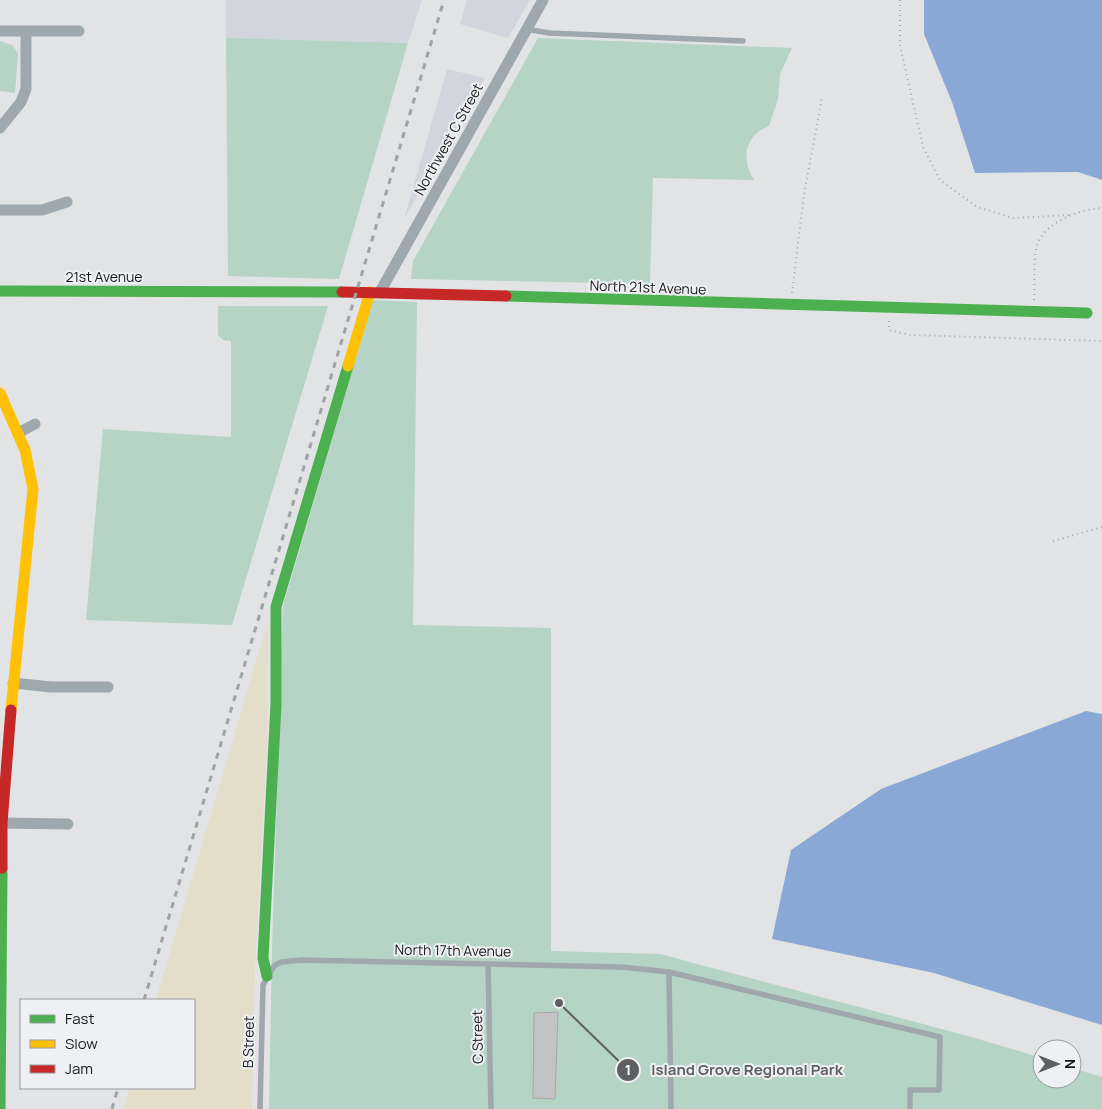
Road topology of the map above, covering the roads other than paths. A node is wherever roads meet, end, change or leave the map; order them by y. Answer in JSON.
{"nodes":[{"id":1,"x":542,"y":0,"type":"edge"},
{"id":2,"x":526,"y":30,"type":"junction"},
{"id":3,"x":0,"y":31,"type":"edge"},
{"id":4,"x":80,"y":31,"type":"dead end"},
{"id":5,"x":26,"y":32,"type":"junction"},
{"id":6,"x":743,"y":41,"type":"dead end"},
{"id":7,"x":0,"y":128,"type":"edge"},
{"id":8,"x":67,"y":202,"type":"dead end"},
{"id":9,"x":0,"y":210,"type":"edge"},
{"id":10,"x":0,"y":291,"type":"edge"},
{"id":11,"x":208,"y":292,"type":"joint"},
{"id":12,"x":375,"y":292,"type":"junction"},
{"id":13,"x":1087,"y":313,"type":"dead end"},
{"id":14,"x":0,"y":393,"type":"edge"},
{"id":15,"x":35,"y":424,"type":"dead end"},
{"id":16,"x":18,"y":433,"type":"junction"},
{"id":17,"x":13,"y":683,"type":"junction"},
{"id":18,"x":108,"y":687,"type":"dead end"},
{"id":19,"x":2,"y":823,"type":"junction"},
{"id":20,"x":68,"y":824,"type":"dead end"},
{"id":21,"x":488,"y":964,"type":"junction"},
{"id":22,"x":669,"y":972,"type":"junction"},
{"id":23,"x":267,"y":976,"type":"junction"},
{"id":24,"x":1,"y":1035,"type":"edge"},
{"id":25,"x":0,"y":1109,"type":"edge"},
{"id":26,"x":260,"y":1109,"type":"edge"},
{"id":27,"x":491,"y":1109,"type":"edge"},
{"id":28,"x":671,"y":1109,"type":"edge"},
{"id":29,"x":910,"y":1109,"type":"edge"}],
"edges":[{"from":1,"to":2,"type":"street","name":"Northwest C Street"},
{"from":2,"to":6,"type":"lane"},
{"from":2,"to":12,"type":"street","name":"Northwest C Street"},
{"from":3,"to":5,"type":"street"},
{"from":4,"to":5,"type":"street"},
{"from":5,"to":7,"type":"street"},
{"from":8,"to":9,"type":"street"},
{"from":10,"to":11,"type":"street","name":"21st Avenue"},
{"from":11,"to":12,"type":"street","name":"North 21st Avenue"},
{"from":12,"to":13,"type":"street","name":"North 21st Avenue"},
{"from":12,"to":23,"type":"street"},
{"from":14,"to":16,"type":"street"},
{"from":15,"to":16,"type":"street"},
{"from":16,"to":17,"type":"street"},
{"from":17,"to":18,"type":"street"},
{"from":17,"to":19,"type":"street"},
{"from":19,"to":20,"type":"street"},
{"from":19,"to":24,"type":"street"},
{"from":21,"to":22,"type":"lane","name":"North 17th Avenue"},
{"from":21,"to":23,"type":"lane","name":"North 17th Avenue"},
{"from":21,"to":27,"type":"lane","name":"C Street"},
{"from":22,"to":28,"type":"lane"},
{"from":22,"to":29,"type":"lane","name":"North 17th Avenue"},
{"from":23,"to":26,"type":"lane","name":"B Street"},
{"from":24,"to":25,"type":"street"}]}
